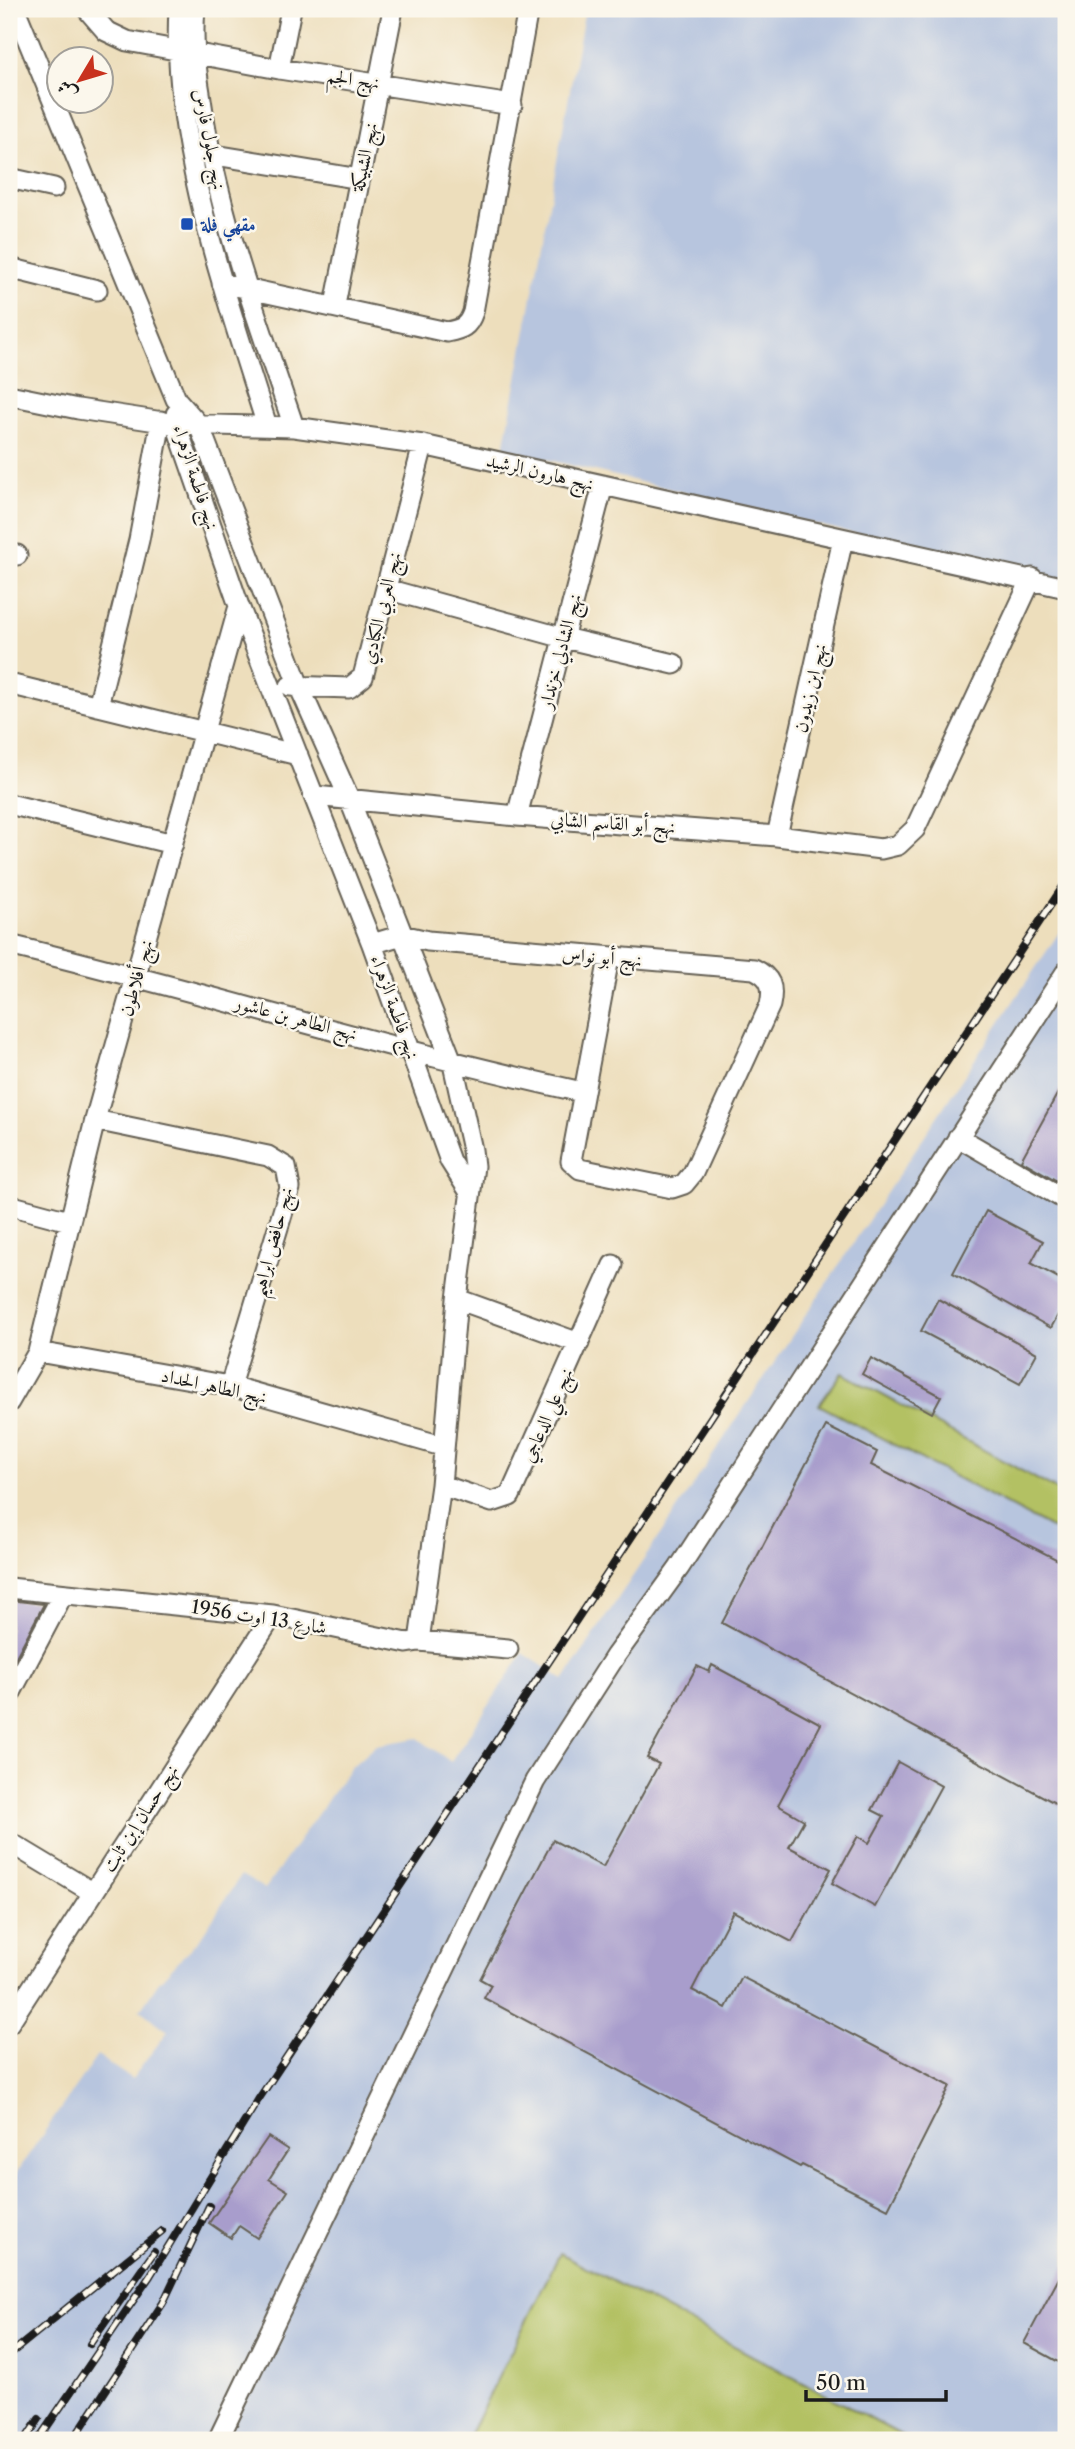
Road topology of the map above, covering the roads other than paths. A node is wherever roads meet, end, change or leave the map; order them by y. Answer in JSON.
{"nodes":[{"id":1,"x":15,"y":9,"type":"edge"},
{"id":2,"x":88,"y":9,"type":"edge"},
{"id":3,"x":179,"y":9,"type":"edge"},
{"id":4,"x":195,"y":9,"type":"edge"},
{"id":5,"x":291,"y":9,"type":"edge"},
{"id":6,"x":393,"y":9,"type":"edge"},
{"id":7,"x":528,"y":9,"type":"edge"},
{"id":8,"x":186,"y":51,"type":"junction"},
{"id":9,"x":279,"y":69,"type":"junction"},
{"id":10,"x":380,"y":83,"type":"junction"},
{"id":11,"x":512,"y":105,"type":"junction"},
{"id":12,"x":209,"y":154,"type":"junction"},
{"id":13,"x":9,"y":178,"type":"edge"},
{"id":14,"x":360,"y":179,"type":"junction"},
{"id":15,"x":54,"y":188,"type":"dead end"},
{"id":16,"x":9,"y":268,"type":"edge"},
{"id":17,"x":222,"y":283,"type":"junction"},
{"id":18,"x":247,"y":287,"type":"junction"},
{"id":19,"x":97,"y":289,"type":"dead end"},
{"id":20,"x":335,"y":305,"type":"junction"},
{"id":21,"x":9,"y":395,"type":"edge"},
{"id":22,"x":176,"y":399,"type":"junction"},
{"id":23,"x":169,"y":423,"type":"junction"},
{"id":24,"x":199,"y":425,"type":"junction"},
{"id":25,"x":267,"y":426,"type":"junction"},
{"id":26,"x":294,"y":427,"type":"junction"},
{"id":27,"x":423,"y":445,"type":"junction"},
{"id":28,"x":603,"y":485,"type":"junction"},
{"id":29,"x":844,"y":539,"type":"junction"},
{"id":30,"x":1032,"y":578,"type":"junction"},
{"id":31,"x":1066,"y":588,"type":"edge"},
{"id":32,"x":386,"y":589,"type":"junction"},
{"id":33,"x":239,"y":606,"type":"junction"},
{"id":34,"x":564,"y":638,"type":"junction"},
{"id":35,"x":674,"y":664,"type":"dead end"},
{"id":36,"x":9,"y":684,"type":"edge"},
{"id":37,"x":272,"y":684,"type":"junction"},
{"id":38,"x":299,"y":686,"type":"junction"},
{"id":39,"x":98,"y":706,"type":"junction"},
{"id":40,"x":203,"y":734,"type":"junction"},
{"id":41,"x":298,"y":755,"type":"junction"},
{"id":42,"x":315,"y":796,"type":"junction"},
{"id":43,"x":349,"y":799,"type":"junction"},
{"id":44,"x":9,"y":804,"type":"edge"},
{"id":45,"x":517,"y":816,"type":"junction"},
{"id":46,"x":777,"y":836,"type":"junction"},
{"id":47,"x":173,"y":844,"type":"junction"},
{"id":48,"x":402,"y":935,"type":"junction"},
{"id":49,"x":428,"y":941,"type":"junction"},
{"id":50,"x":372,"y":944,"type":"junction"},
{"id":51,"x":9,"y":945,"type":"edge"},
{"id":52,"x":609,"y":958,"type":"junction"},
{"id":53,"x":412,"y":960,"type":"junction"},
{"id":54,"x":382,"y":971,"type":"junction"},
{"id":55,"x":1066,"y":972,"type":"edge"},
{"id":56,"x":137,"y":977,"type":"junction"},
{"id":57,"x":412,"y":1053,"type":"junction"},
{"id":58,"x":453,"y":1064,"type":"junction"},
{"id":59,"x":582,"y":1092,"type":"junction"},
{"id":60,"x":95,"y":1120,"type":"junction"},
{"id":61,"x":958,"y":1137,"type":"junction"},
{"id":62,"x":469,"y":1191,"type":"junction"},
{"id":63,"x":1066,"y":1200,"type":"edge"},
{"id":64,"x":9,"y":1205,"type":"edge"},
{"id":65,"x":69,"y":1221,"type":"junction"},
{"id":66,"x":613,"y":1265,"type":"dead end"},
{"id":67,"x":457,"y":1298,"type":"junction"},
{"id":68,"x":579,"y":1343,"type":"junction"},
{"id":69,"x":38,"y":1352,"type":"junction"},
{"id":70,"x":230,"y":1386,"type":"junction"},
{"id":71,"x":9,"y":1402,"type":"edge"},
{"id":72,"x":442,"y":1446,"type":"junction"},
{"id":73,"x":441,"y":1485,"type":"junction"},
{"id":74,"x":9,"y":1588,"type":"edge"},
{"id":75,"x":63,"y":1594,"type":"junction"},
{"id":76,"x":273,"y":1615,"type":"junction"},
{"id":77,"x":419,"y":1641,"type":"junction"},
{"id":78,"x":508,"y":1649,"type":"dead end"},
{"id":79,"x":9,"y":1696,"type":"edge"},
{"id":80,"x":9,"y":1842,"type":"edge"},
{"id":81,"x":92,"y":1892,"type":"junction"},
{"id":82,"x":9,"y":2022,"type":"edge"},
{"id":83,"x":218,"y":2440,"type":"edge"}],
"edges":[{"from":1,"to":22,"type":"street"},
{"from":2,"to":8,"type":"street","name":"نهج الجم"},
{"from":3,"to":8,"type":"street","name":"نهج جلول فارس"},
{"from":4,"to":8,"type":"street","name":"نهج جلول فارس"},
{"from":5,"to":9,"type":"street"},
{"from":6,"to":10,"type":"street","name":"نهج الشبيكة"},
{"from":7,"to":11,"type":"street"},
{"from":8,"to":9,"type":"street","name":"نهج الجم"},
{"from":8,"to":12,"type":"street","name":"نهج جلول فارس"},
{"from":8,"to":17,"type":"street","name":"نهج جلول فارس"},
{"from":9,"to":10,"type":"street","name":"نهج الجم"},
{"from":10,"to":11,"type":"street","name":"نهج الجم"},
{"from":10,"to":14,"type":"street","name":"نهج الشبيكة"},
{"from":11,"to":20,"type":"street"},
{"from":12,"to":14,"type":"street"},
{"from":12,"to":18,"type":"street","name":"نهج جلول فارس"},
{"from":13,"to":15,"type":"street"},
{"from":14,"to":20,"type":"street","name":"نهج الشبيكة"},
{"from":16,"to":19,"type":"street"},
{"from":17,"to":18,"type":"street"},
{"from":17,"to":25,"type":"street","name":"نهج جلول فارس"},
{"from":18,"to":20,"type":"street"},
{"from":18,"to":26,"type":"street","name":"نهج جلول فارس"},
{"from":21,"to":23,"type":"street","name":"نهج هارون الرشيد"},
{"from":22,"to":23,"type":"street","name":"نهج فاطمة الزهراء"},
{"from":22,"to":24,"type":"street","name":"نهج فاطمة الزهراء"},
{"from":23,"to":24,"type":"street","name":"نهج هارون الرشيد"},
{"from":23,"to":33,"type":"street","name":"نهج فاطمة الزهراء"},
{"from":23,"to":39,"type":"street"},
{"from":24,"to":25,"type":"street","name":"نهج هارون الرشيد"},
{"from":24,"to":38,"type":"street","name":"نهج فاطمة الزهراء"},
{"from":25,"to":26,"type":"street","name":"نهج هارون الرشيد"},
{"from":26,"to":27,"type":"street","name":"نهج هارون الرشيد"},
{"from":27,"to":28,"type":"street","name":"نهج هارون الرشيد"},
{"from":27,"to":32,"type":"street","name":"نهج العربي الكبادي"},
{"from":28,"to":29,"type":"street","name":"نهج هارون الرشيد"},
{"from":28,"to":34,"type":"street","name":"نهج الشادلي خزندار"},
{"from":29,"to":30,"type":"street","name":"نهج هارون الرشيد"},
{"from":29,"to":46,"type":"street","name":"نهج ابن زيدون"},
{"from":30,"to":31,"type":"street","name":"نهج هارون الرشيد"},
{"from":30,"to":46,"type":"street","name":"نهج أبو القاسم الشابي"},
{"from":32,"to":34,"type":"street"},
{"from":32,"to":38,"type":"street","name":"نهج العربي الكبادي"},
{"from":33,"to":37,"type":"street","name":"نهج فاطمة الزهراء"},
{"from":33,"to":40,"type":"street","name":"نهج أفلاطون"},
{"from":34,"to":35,"type":"street"},
{"from":34,"to":45,"type":"street","name":"نهج الشادلي خزندار"},
{"from":36,"to":39,"type":"street"},
{"from":37,"to":38,"type":"street","name":"نهج العربي الكبادي"},
{"from":37,"to":41,"type":"street","name":"نهج فاطمة الزهراء"},
{"from":38,"to":43,"type":"street","name":"نهج فاطمة الزهراء"},
{"from":39,"to":40,"type":"street"},
{"from":40,"to":41,"type":"street"},
{"from":40,"to":47,"type":"street","name":"نهج أفلاطون"},
{"from":41,"to":42,"type":"street","name":"نهج فاطمة الزهراء"},
{"from":42,"to":43,"type":"street","name":"نهج أبو القاسم الشابي"},
{"from":42,"to":50,"type":"street","name":"نهج فاطمة الزهراء"},
{"from":43,"to":45,"type":"street","name":"نهج أبو القاسم الشابي"},
{"from":43,"to":48,"type":"street","name":"نهج فاطمة الزهراء"},
{"from":44,"to":47,"type":"street"},
{"from":45,"to":46,"type":"street","name":"نهج أبو القاسم الشابي"},
{"from":47,"to":56,"type":"street","name":"نهج أفلاطون"},
{"from":48,"to":49,"type":"street","name":"نهج أبو نواس"},
{"from":48,"to":50,"type":"street"},
{"from":48,"to":53,"type":"street","name":"نهج فاطمة الزهراء"},
{"from":49,"to":52,"type":"street","name":"نهج أبو نواس"},
{"from":49,"to":53,"type":"street"},
{"from":50,"to":54,"type":"street","name":"نهج فاطمة الزهراء"},
{"from":51,"to":56,"type":"street","name":"نهج الطاهر بن عاشور"},
{"from":52,"to":59,"type":"street"},
{"from":52,"to":59,"type":"street","name":"نهج أبو نواس"},
{"from":53,"to":54,"type":"street"},
{"from":53,"to":58,"type":"street","name":"نهج فاطمة الزهراء"},
{"from":54,"to":57,"type":"street","name":"نهج فاطمة الزهراء"},
{"from":55,"to":61,"type":"street"},
{"from":56,"to":57,"type":"street","name":"نهج الطاهر بن عاشور"},
{"from":56,"to":60,"type":"street","name":"نهج أفلاطون"},
{"from":57,"to":58,"type":"street","name":"نهج الطاهر بن عاشور"},
{"from":57,"to":62,"type":"street","name":"نهج فاطمة الزهراء"},
{"from":58,"to":59,"type":"street","name":"نهج الطاهر بن عاشور"},
{"from":58,"to":62,"type":"street","name":"نهج فاطمة الزهراء"},
{"from":60,"to":65,"type":"street","name":"نهج أفلاطون"},
{"from":60,"to":70,"type":"street","name":"نهج حافض ابراهيم"},
{"from":61,"to":63,"type":"street"},
{"from":61,"to":83,"type":"street"},
{"from":62,"to":67,"type":"street","name":"نهج فاطمة الزهراء"},
{"from":64,"to":65,"type":"street"},
{"from":65,"to":69,"type":"street","name":"نهج أفلاطون"},
{"from":66,"to":68,"type":"street","name":"نهج علي الدعاجي"},
{"from":67,"to":68,"type":"street"},
{"from":67,"to":72,"type":"street","name":"نهج فاطمة الزهراء"},
{"from":68,"to":73,"type":"street","name":"نهج علي الدعاجي"},
{"from":69,"to":70,"type":"street","name":"نهج الطاهر الحداد"},
{"from":69,"to":71,"type":"street"},
{"from":70,"to":72,"type":"street","name":"نهج الطاهر الحداد"},
{"from":72,"to":73,"type":"street","name":"نهج فاطمة الزهراء"},
{"from":73,"to":77,"type":"street","name":"نهج فاطمة الزهراء"},
{"from":74,"to":75,"type":"street","name":"شارع 13 اوت 1956"},
{"from":75,"to":76,"type":"street","name":"شارع 13 اوت 1956"},
{"from":75,"to":79,"type":"street"},
{"from":76,"to":77,"type":"street","name":"شارع 13 اوت 1956"},
{"from":76,"to":81,"type":"street","name":"نهج حسان إبن ثابت"},
{"from":77,"to":78,"type":"street","name":"شارع 13 اوت 1956"},
{"from":80,"to":81,"type":"street"},
{"from":81,"to":82,"type":"street","name":"نهج حسان إبن ثابت"}]}
